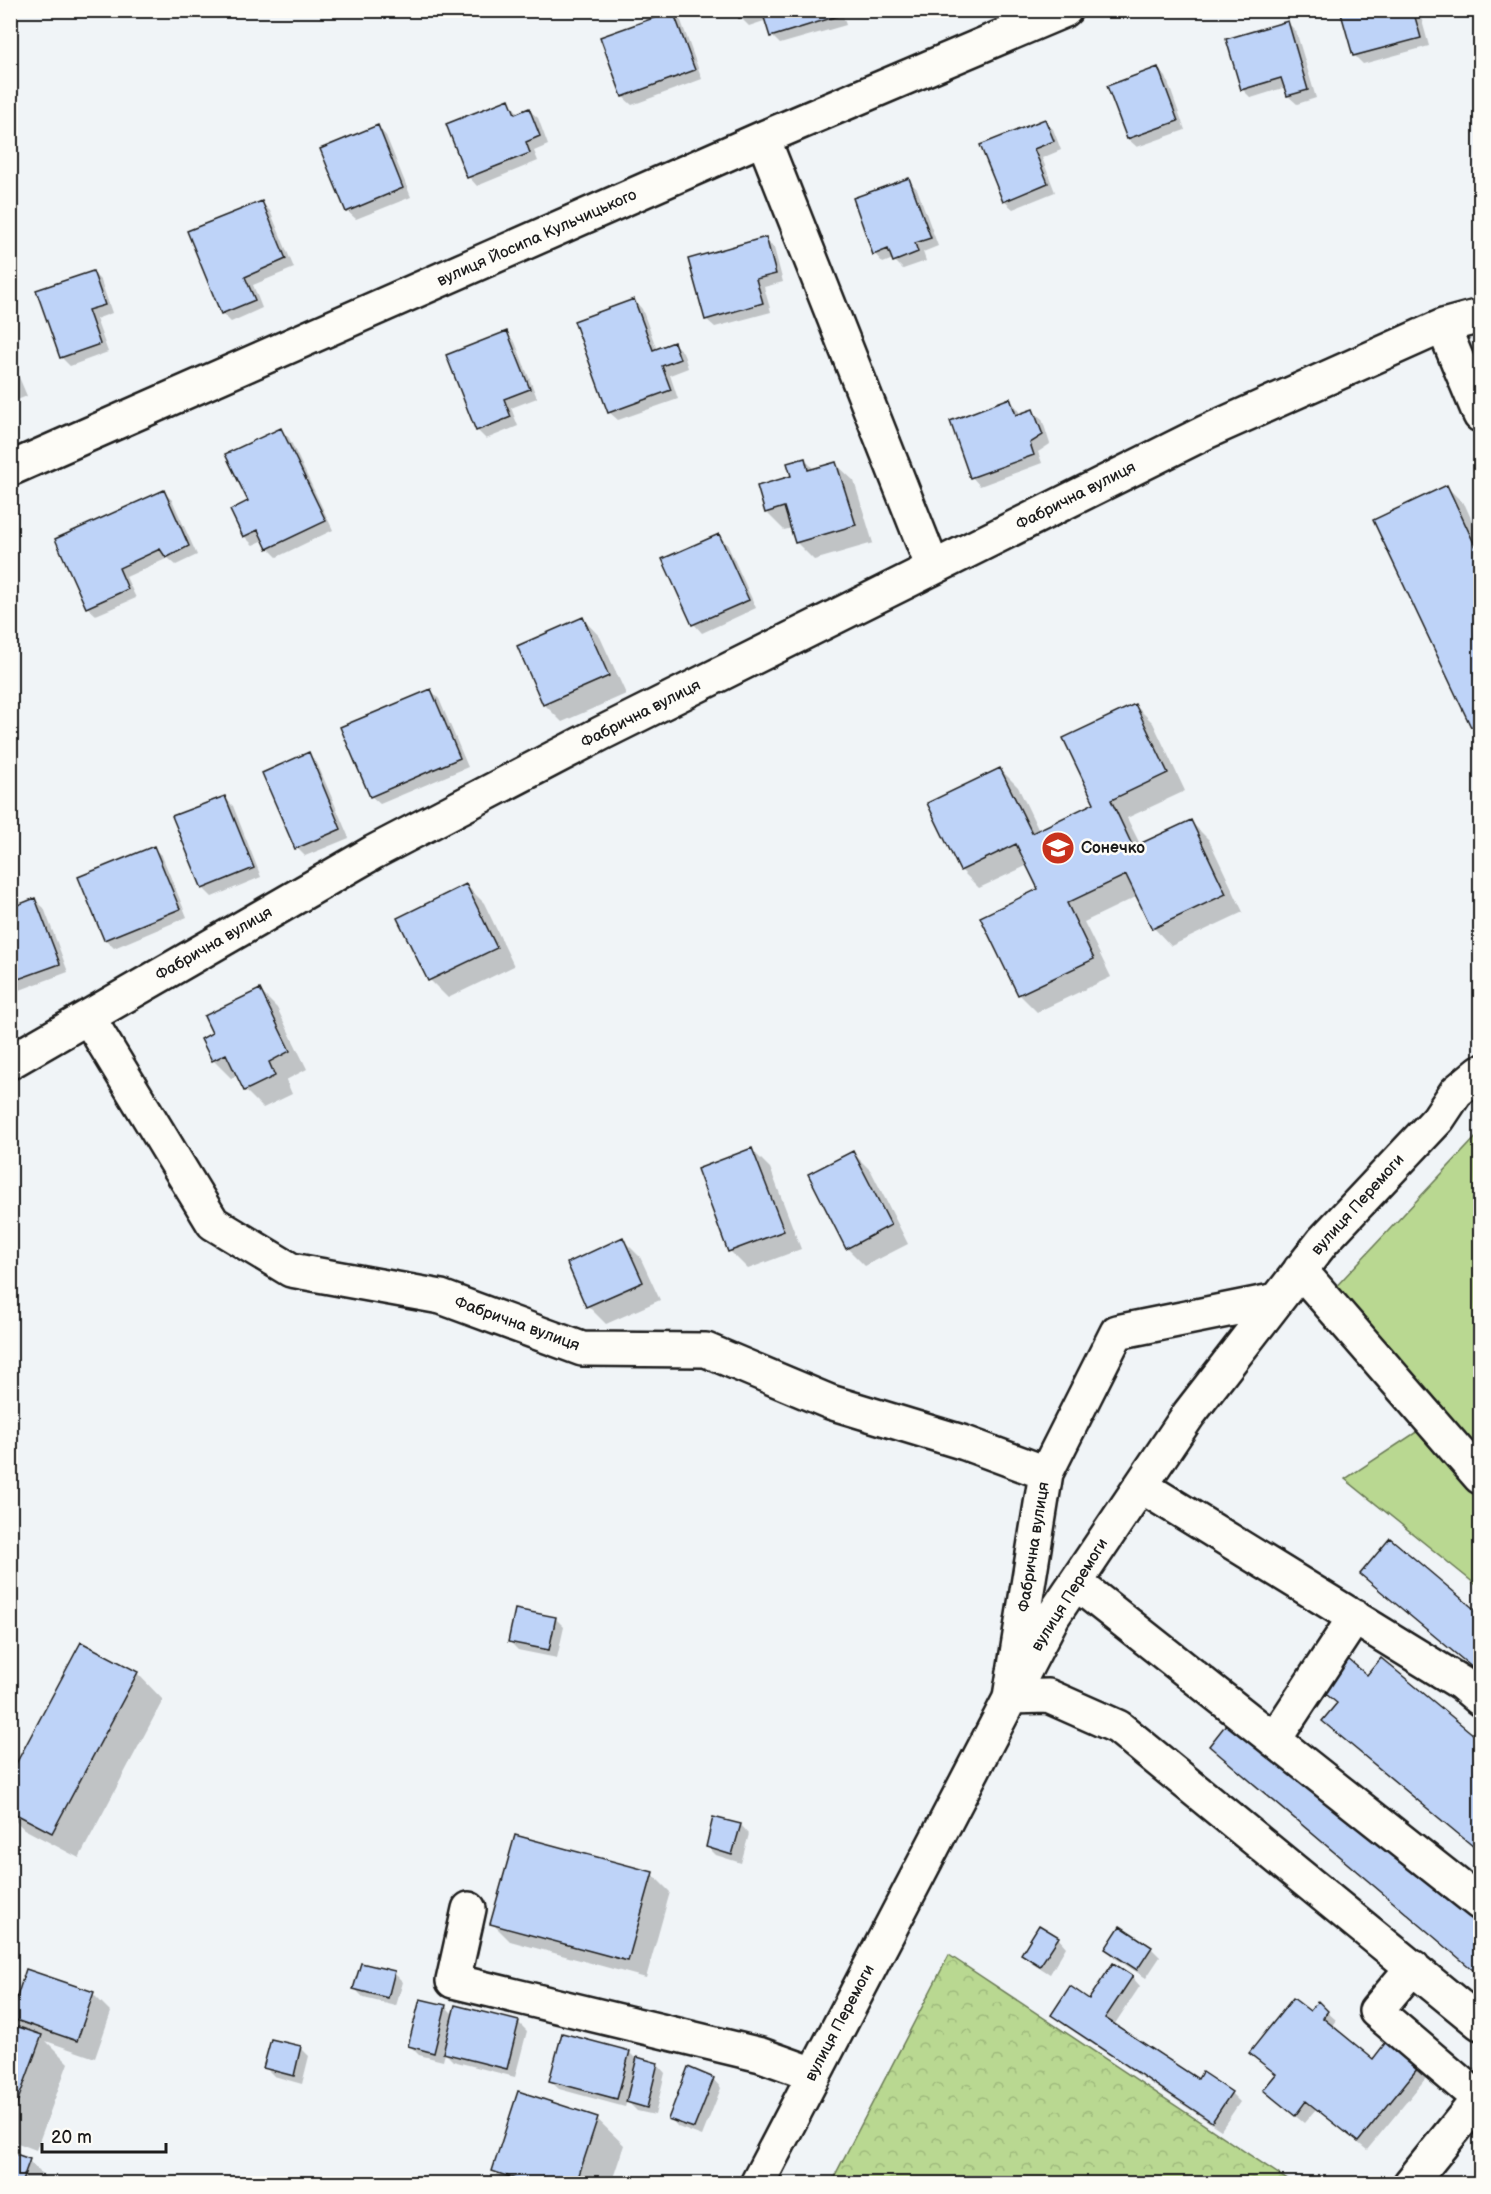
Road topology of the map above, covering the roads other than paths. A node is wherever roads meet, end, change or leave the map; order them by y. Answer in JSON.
{"nodes":[{"id":1,"x":1065,"y":10,"type":"edge"},
{"id":2,"x":763,"y":138,"type":"junction"},
{"id":3,"x":1480,"y":316,"type":"edge"},
{"id":4,"x":1443,"y":326,"type":"junction"},
{"id":5,"x":1480,"y":415,"type":"edge"},
{"id":6,"x":10,"y":469,"type":"edge"},
{"id":7,"x":933,"y":568,"type":"junction"},
{"id":8,"x":88,"y":1017,"type":"junction"},
{"id":9,"x":10,"y":1062,"type":"edge"},
{"id":10,"x":1480,"y":1072,"type":"edge"},
{"id":11,"x":1300,"y":1270,"type":"junction"},
{"id":12,"x":1277,"y":1300,"type":"junction"},
{"id":13,"x":1046,"y":1473,"type":"junction"},
{"id":14,"x":1480,"y":1477,"type":"edge"},
{"id":15,"x":1141,"y":1486,"type":"junction"},
{"id":16,"x":1076,"y":1583,"type":"junction"},
{"id":17,"x":1355,"y":1617,"type":"junction"},
{"id":18,"x":1010,"y":1697,"type":"junction"},
{"id":19,"x":1480,"y":1699,"type":"edge"},
{"id":20,"x":1274,"y":1740,"type":"junction"},
{"id":21,"x":1480,"y":1903,"type":"edge"},
{"id":22,"x":469,"y":1909,"type":"dead end"},
{"id":23,"x":1413,"y":1967,"type":"junction"},
{"id":24,"x":1480,"y":2023,"type":"edge"},
{"id":25,"x":813,"y":2074,"type":"junction"},
{"id":26,"x":1480,"y":2098,"type":"edge"},
{"id":27,"x":757,"y":2184,"type":"edge"},
{"id":28,"x":1410,"y":2184,"type":"edge"}],
"edges":[{"from":1,"to":2,"type":"street","name":"вулиця Йосипа Кульчицького"},
{"from":2,"to":6,"type":"street","name":"вулиця Йосипа Кульчицького"},
{"from":2,"to":7,"type":"street"},
{"from":3,"to":4,"type":"street","name":"Фабрична вулиця"},
{"from":4,"to":5,"type":"street"},
{"from":4,"to":7,"type":"street","name":"Фабрична вулиця"},
{"from":7,"to":8,"type":"street","name":"Фабрична вулиця"},
{"from":8,"to":9,"type":"street","name":"Фабрична вулиця"},
{"from":8,"to":13,"type":"street","name":"Фабрична вулиця"},
{"from":10,"to":11,"type":"street","name":"вулиця Перемоги"},
{"from":11,"to":12,"type":"street","name":"вулиця Перемоги"},
{"from":11,"to":14,"type":"street"},
{"from":12,"to":13,"type":"street"},
{"from":12,"to":15,"type":"street","name":"вулиця Перемоги"},
{"from":13,"to":18,"type":"street","name":"Фабрична вулиця"},
{"from":15,"to":16,"type":"street","name":"вулиця Перемоги"},
{"from":15,"to":17,"type":"street"},
{"from":16,"to":18,"type":"street","name":"вулиця Перемоги"},
{"from":16,"to":20,"type":"street"},
{"from":17,"to":19,"type":"street"},
{"from":17,"to":20,"type":"street"},
{"from":18,"to":23,"type":"street"},
{"from":18,"to":25,"type":"street","name":"вулиця Перемоги"},
{"from":20,"to":21,"type":"street"},
{"from":22,"to":25,"type":"street"},
{"from":23,"to":24,"type":"street"},
{"from":23,"to":26,"type":"street"},
{"from":25,"to":27,"type":"street","name":"вулиця Перемоги"},
{"from":26,"to":28,"type":"street"}]}
